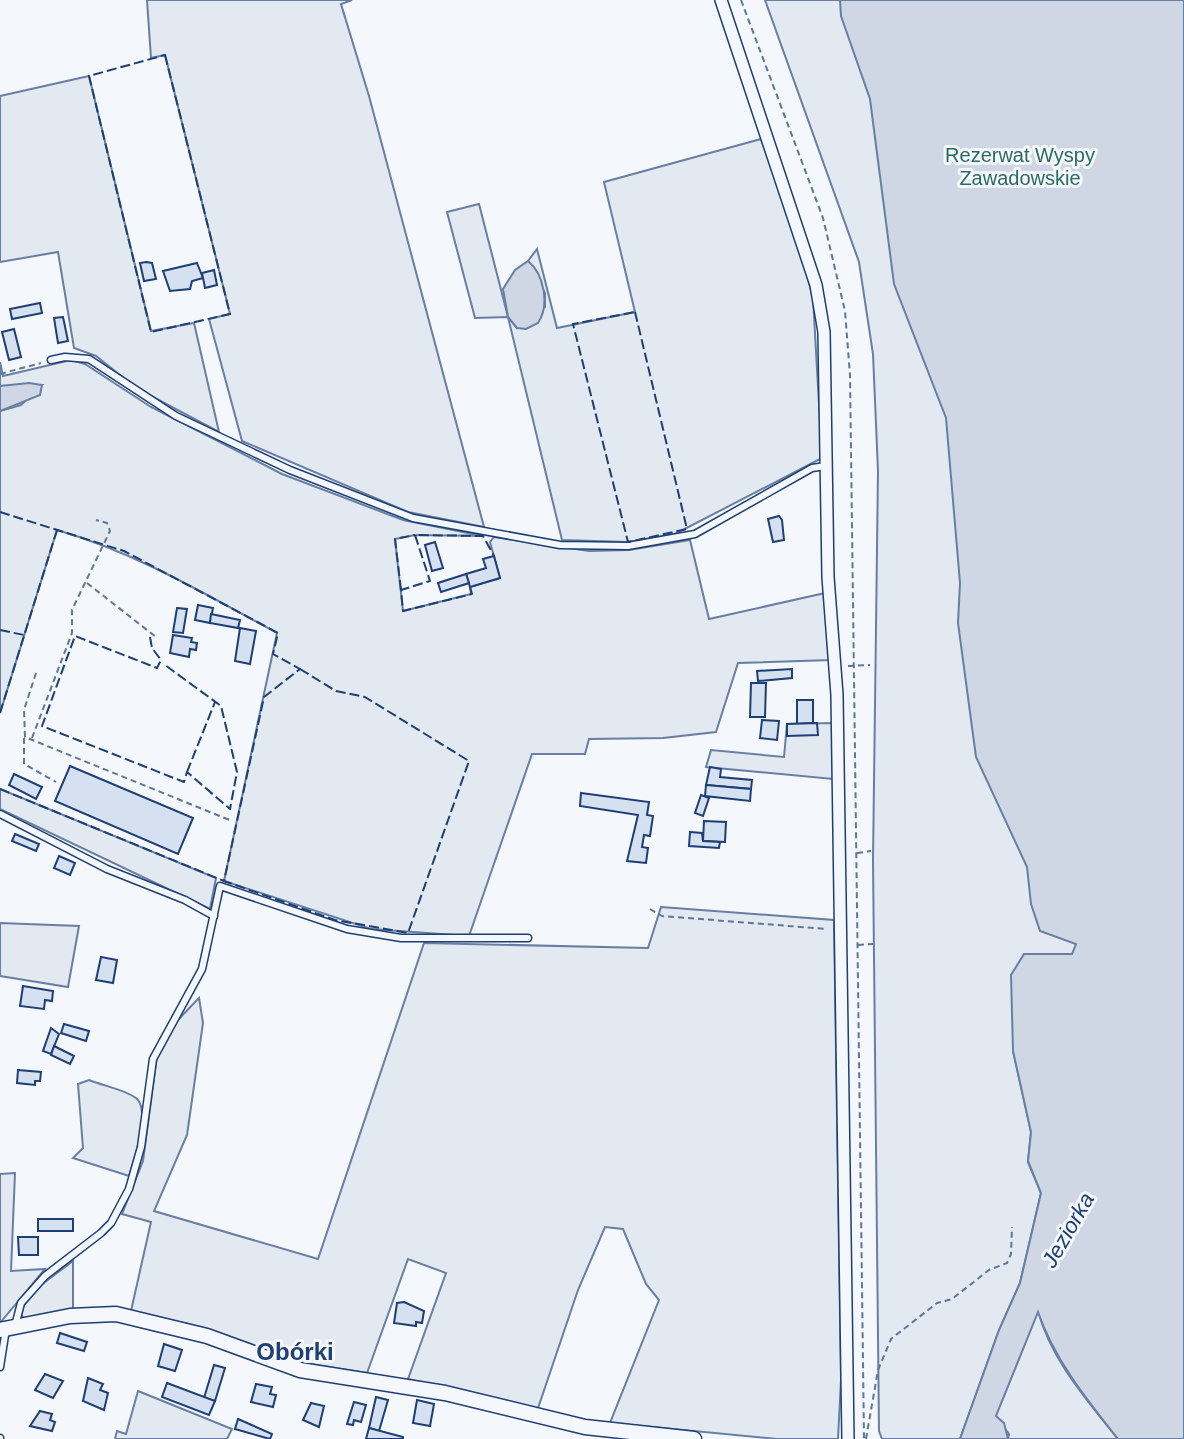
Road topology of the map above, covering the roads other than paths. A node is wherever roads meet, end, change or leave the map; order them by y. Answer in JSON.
{"nodes":[{"id":1,"x":721,"y":0,"type":"edge"},
{"id":2,"x":51,"y":360,"type":"road end"},
{"id":3,"x":826,"y":466,"type":"junction"},
{"id":4,"x":0,"y":814,"type":"edge"},
{"id":5,"x":214,"y":916,"type":"junction"},
{"id":6,"x":528,"y":938,"type":"dead end"},
{"id":7,"x":7,"y":1328,"type":"edge"},
{"id":8,"x":0,"y":1367,"type":"edge"},
{"id":9,"x":694,"y":1439,"type":"edge"},
{"id":10,"x":848,"y":1439,"type":"edge"}],
"edges":[{"from":1,"to":3,"type":"street"},
{"from":2,"to":3,"type":"lane"},
{"from":3,"to":10,"type":"street"},
{"from":4,"to":5,"type":"lane"},
{"from":5,"to":6,"type":"lane"},
{"from":5,"to":7,"type":"lane"},
{"from":7,"to":8,"type":"lane"},
{"from":7,"to":9,"type":"street"}]}
